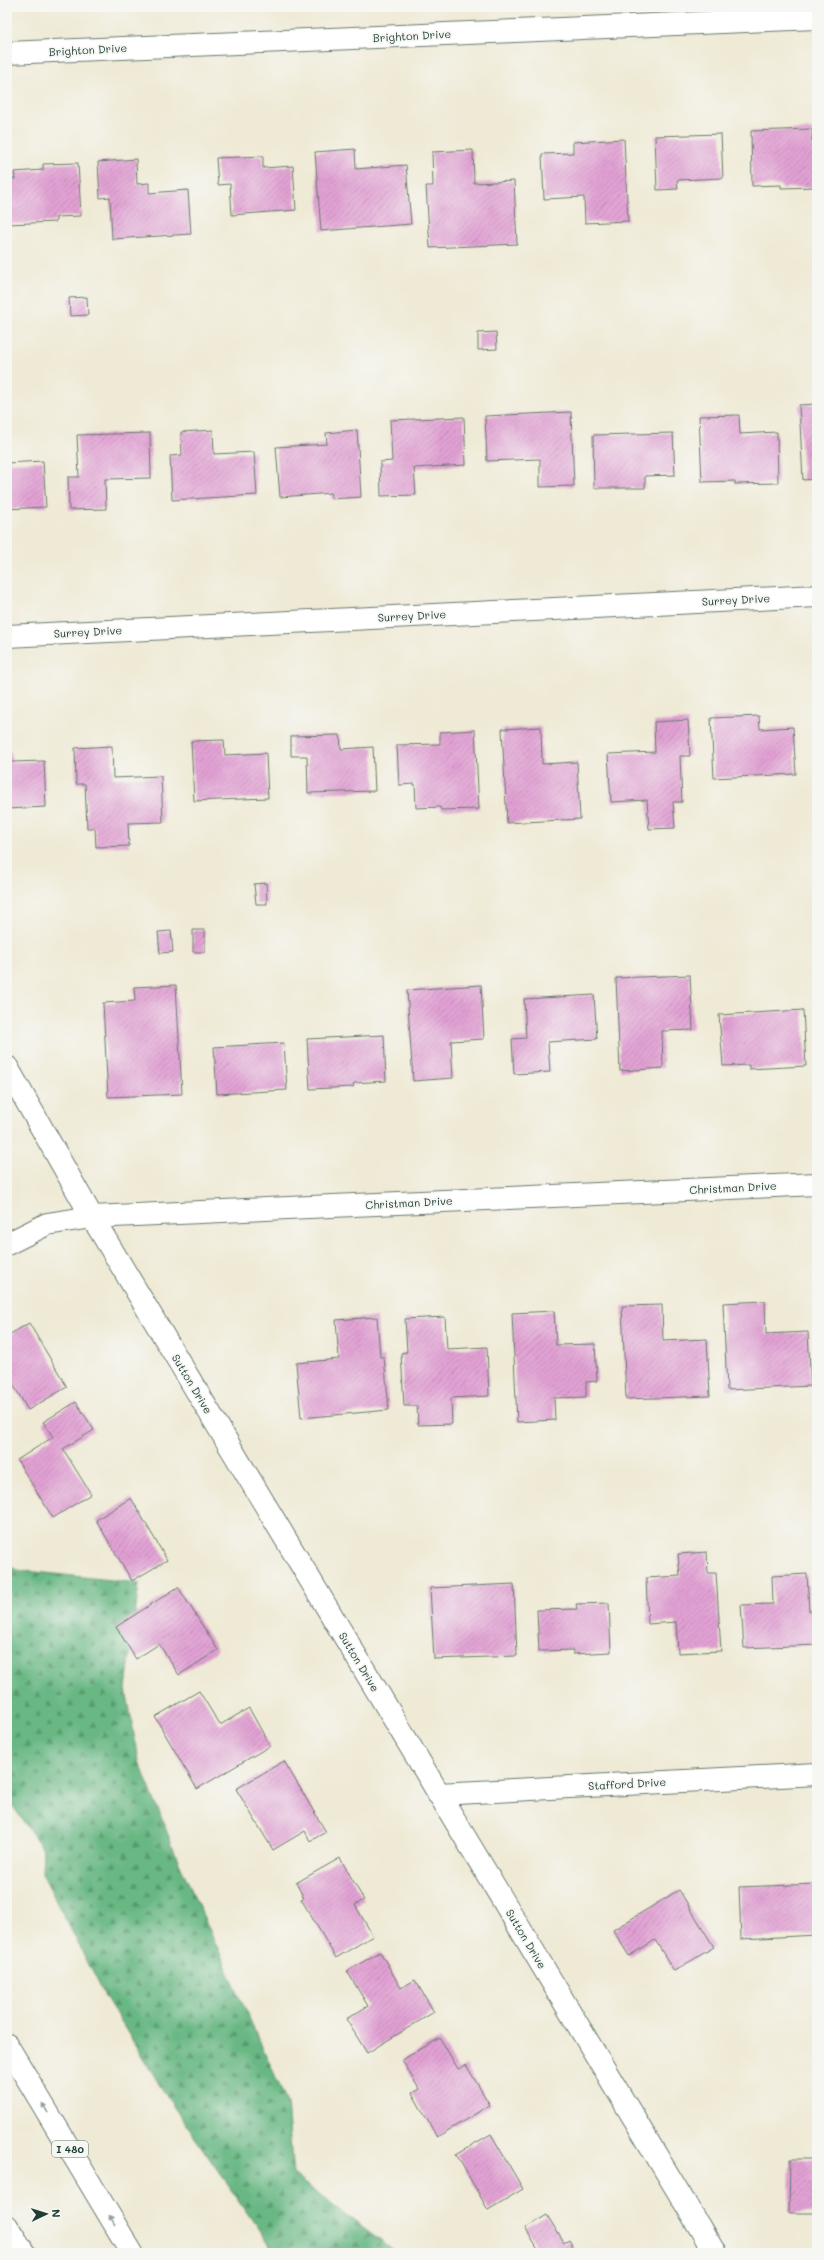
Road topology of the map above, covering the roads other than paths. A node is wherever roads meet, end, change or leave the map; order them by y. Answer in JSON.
{"nodes":[{"id":1,"x":817,"y":18,"type":"edge"},
{"id":2,"x":7,"y":54,"type":"edge"},
{"id":3,"x":817,"y":596,"type":"edge"},
{"id":4,"x":7,"y":636,"type":"edge"},
{"id":5,"x":7,"y":1067,"type":"edge"},
{"id":6,"x":817,"y":1184,"type":"edge"},
{"id":7,"x":92,"y":1217,"type":"junction"},
{"id":8,"x":7,"y":1244,"type":"edge"},
{"id":9,"x":817,"y":1774,"type":"edge"},
{"id":10,"x":438,"y":1794,"type":"junction"},
{"id":11,"x":7,"y":2045,"type":"edge"},
{"id":12,"x":7,"y":2226,"type":"edge"},
{"id":13,"x":24,"y":2253,"type":"edge"},
{"id":14,"x":132,"y":2253,"type":"edge"},
{"id":15,"x":715,"y":2253,"type":"edge"}],
"edges":[{"from":1,"to":2,"type":"main road","name":"Brighton Drive"},
{"from":3,"to":4,"type":"main road","name":"Surrey Drive"},
{"from":5,"to":7,"type":"main road","name":"Sutton Drive"},
{"from":6,"to":7,"type":"main road","name":"Christman Drive"},
{"from":7,"to":8,"type":"main road","name":"Christman Drive"},
{"from":7,"to":10,"type":"main road","name":"Sutton Drive"},
{"from":9,"to":10,"type":"main road","name":"Stafford Drive"},
{"from":10,"to":15,"type":"main road","name":"Sutton Drive"},
{"from":14,"to":11,"type":"main road","number":"I 480","one_way":true},
{"from":12,"to":13,"type":"main road"}]}
